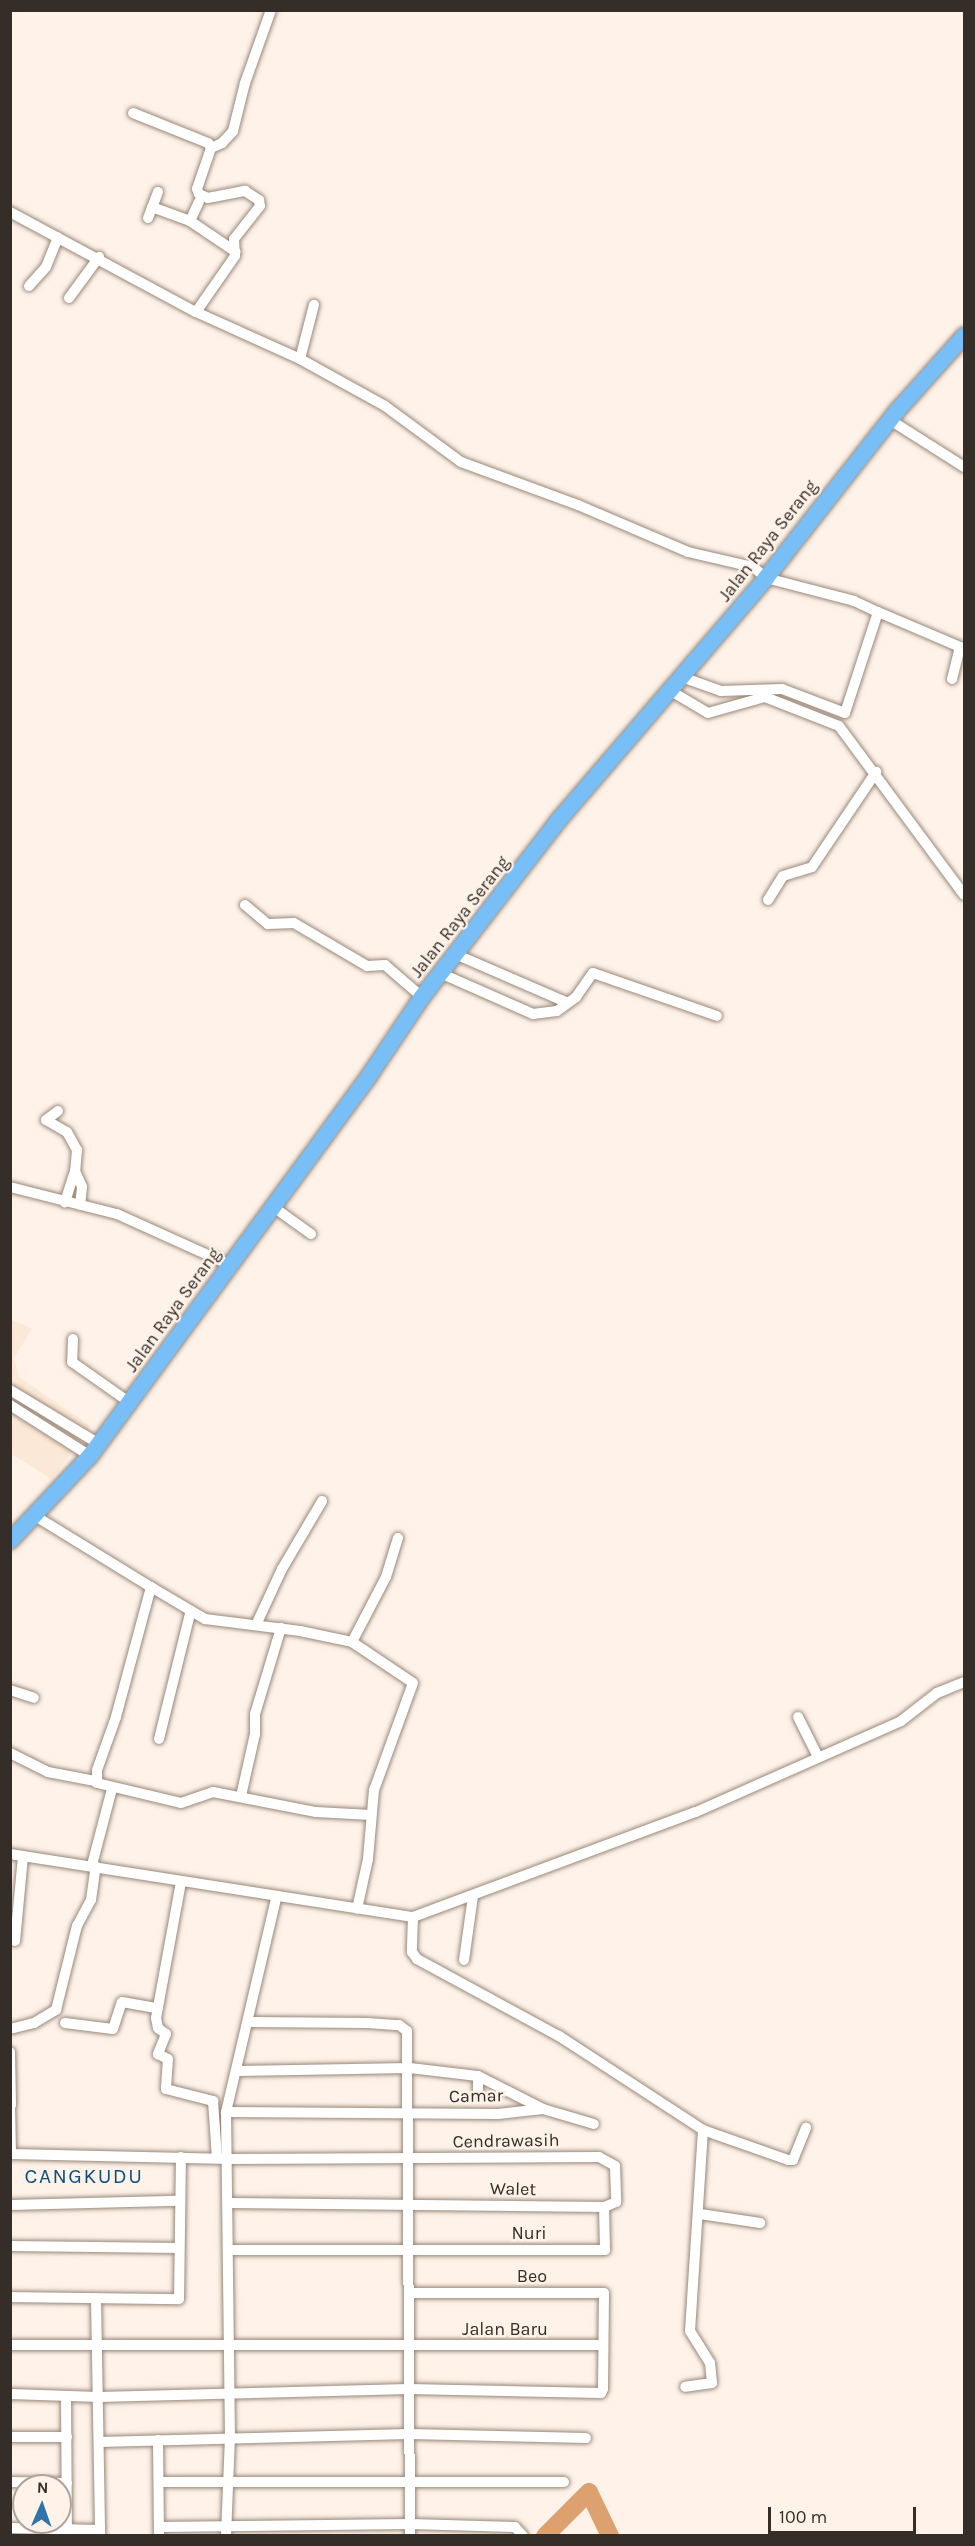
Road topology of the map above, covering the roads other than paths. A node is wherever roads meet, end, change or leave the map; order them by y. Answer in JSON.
{"nodes":[{"id":1,"x":271,"y":10,"type":"edge"},
{"id":2,"x":133,"y":113,"type":"dead end"},
{"id":3,"x":211,"y":148,"type":"junction"},
{"id":4,"x":158,"y":192,"type":"dead end"},
{"id":5,"x":200,"y":202,"type":"dead end"},
{"id":6,"x":10,"y":212,"type":"edge"},
{"id":7,"x":189,"y":221,"type":"junction"},
{"id":8,"x":58,"y":237,"type":"junction"},
{"id":9,"x":236,"y":252,"type":"junction"},
{"id":10,"x":99,"y":257,"type":"junction"},
{"id":11,"x":29,"y":286,"type":"dead end"},
{"id":12,"x":69,"y":298,"type":"dead end"},
{"id":13,"x":314,"y":305,"type":"dead end"},
{"id":14,"x":196,"y":312,"type":"junction"},
{"id":15,"x":964,"y":336,"type":"edge"},
{"id":16,"x":300,"y":359,"type":"junction"},
{"id":17,"x":890,"y":420,"type":"junction"},
{"id":18,"x":964,"y":467,"type":"edge"},
{"id":19,"x":766,"y":578,"type":"junction"},
{"id":20,"x":878,"y":612,"type":"junction"},
{"id":21,"x":682,"y":677,"type":"junction"},
{"id":22,"x":952,"y":679,"type":"dead end"},
{"id":23,"x":671,"y":692,"type":"junction"},
{"id":24,"x":876,"y":772,"type":"junction"},
{"id":25,"x":964,"y":895,"type":"edge"},
{"id":26,"x":768,"y":900,"type":"dead end"},
{"id":27,"x":245,"y":905,"type":"dead end"},
{"id":28,"x":455,"y":954,"type":"junction"},
{"id":29,"x":440,"y":973,"type":"junction"},
{"id":30,"x":422,"y":997,"type":"junction"},
{"id":31,"x":568,"y":1003,"type":"junction"},
{"id":32,"x":717,"y":1016,"type":"dead end"},
{"id":33,"x":58,"y":1111,"type":"dead end"},
{"id":34,"x":75,"y":1171,"type":"junction"},
{"id":35,"x":10,"y":1187,"type":"edge"},
{"id":36,"x":64,"y":1202,"type":"junction"},
{"id":37,"x":80,"y":1205,"type":"junction"},
{"id":38,"x":272,"y":1206,"type":"junction"},
{"id":39,"x":311,"y":1234,"type":"dead end"},
{"id":40,"x":230,"y":1265,"type":"junction"},
{"id":41,"x":73,"y":1339,"type":"dead end"},
{"id":42,"x":10,"y":1390,"type":"edge"},
{"id":43,"x":129,"y":1402,"type":"junction"},
{"id":44,"x":10,"y":1405,"type":"edge"},
{"id":45,"x":95,"y":1450,"type":"junction"},
{"id":46,"x":322,"y":1501,"type":"dead end"},
{"id":47,"x":37,"y":1517,"type":"junction"},
{"id":48,"x":398,"y":1538,"type":"dead end"},
{"id":49,"x":10,"y":1540,"type":"edge"},
{"id":50,"x":151,"y":1587,"type":"junction"},
{"id":51,"x":190,"y":1614,"type":"junction"},
{"id":52,"x":256,"y":1625,"type":"junction"},
{"id":53,"x":281,"y":1628,"type":"junction"},
{"id":54,"x":352,"y":1642,"type":"junction"},
{"id":55,"x":964,"y":1682,"type":"edge"},
{"id":56,"x":10,"y":1690,"type":"edge"},
{"id":57,"x":34,"y":1698,"type":"dead end"},
{"id":58,"x":798,"y":1717,"type":"dead end"},
{"id":59,"x":159,"y":1739,"type":"dead end"},
{"id":60,"x":10,"y":1753,"type":"edge"},
{"id":61,"x":818,"y":1757,"type":"junction"},
{"id":62,"x":95,"y":1781,"type":"junction"},
{"id":63,"x":112,"y":1789,"type":"junction"},
{"id":64,"x":241,"y":1796,"type":"junction"},
{"id":65,"x":371,"y":1815,"type":"junction"},
{"id":66,"x":10,"y":1854,"type":"edge"},
{"id":67,"x":23,"y":1856,"type":"junction"},
{"id":68,"x":94,"y":1866,"type":"junction"},
{"id":69,"x":181,"y":1882,"type":"junction"},
{"id":70,"x":473,"y":1896,"type":"junction"},
{"id":71,"x":276,"y":1898,"type":"junction"},
{"id":72,"x":357,"y":1909,"type":"junction"},
{"id":73,"x":413,"y":1917,"type":"junction"},
{"id":74,"x":15,"y":1941,"type":"dead end"},
{"id":75,"x":464,"y":1960,"type":"dead end"},
{"id":76,"x":158,"y":2008,"type":"junction"},
{"id":77,"x":250,"y":2022,"type":"junction"},
{"id":78,"x":65,"y":2023,"type":"dead end"},
{"id":79,"x":10,"y":2029,"type":"edge"},
{"id":80,"x":10,"y":2052,"type":"edge"},
{"id":81,"x":410,"y":2068,"type":"junction"},
{"id":82,"x":237,"y":2071,"type":"junction"},
{"id":83,"x":478,"y":2076,"type":"junction"},
{"id":84,"x":478,"y":2092,"type":"dead end"},
{"id":85,"x":11,"y":2105,"type":"edge"},
{"id":86,"x":543,"y":2109,"type":"junction"},
{"id":87,"x":226,"y":2112,"type":"junction"},
{"id":88,"x":410,"y":2114,"type":"junction"},
{"id":89,"x":594,"y":2124,"type":"dead end"},
{"id":90,"x":806,"y":2128,"type":"dead end"},
{"id":91,"x":703,"y":2130,"type":"junction"},
{"id":92,"x":11,"y":2154,"type":"edge"},
{"id":93,"x":181,"y":2157,"type":"junction"},
{"id":94,"x":217,"y":2158,"type":"junction"},
{"id":95,"x":230,"y":2159,"type":"junction"},
{"id":96,"x":409,"y":2159,"type":"junction"},
{"id":97,"x":179,"y":2201,"type":"junction"},
{"id":98,"x":616,"y":2202,"type":"joint"},
{"id":99,"x":230,"y":2203,"type":"junction"},
{"id":100,"x":409,"y":2204,"type":"junction"},
{"id":101,"x":10,"y":2205,"type":"edge"},
{"id":102,"x":604,"y":2207,"type":"junction"},
{"id":103,"x":700,"y":2214,"type":"junction"},
{"id":104,"x":760,"y":2223,"type":"dead end"},
{"id":105,"x":10,"y":2246,"type":"edge"},
{"id":106,"x":179,"y":2248,"type":"junction"},
{"id":107,"x":409,"y":2249,"type":"junction"},
{"id":108,"x":230,"y":2250,"type":"junction"},
{"id":109,"x":409,"y":2293,"type":"junction"},
{"id":110,"x":10,"y":2297,"type":"edge"},
{"id":111,"x":96,"y":2298,"type":"junction"},
{"id":112,"x":10,"y":2345,"type":"edge"},
{"id":113,"x":98,"y":2345,"type":"junction"},
{"id":114,"x":602,"y":2345,"type":"junction"},
{"id":115,"x":228,"y":2346,"type":"junction"},
{"id":116,"x":408,"y":2346,"type":"junction"},
{"id":117,"x":685,"y":2387,"type":"dead end"},
{"id":118,"x":409,"y":2389,"type":"junction"},
{"id":119,"x":229,"y":2391,"type":"junction"},
{"id":120,"x":10,"y":2394,"type":"edge"},
{"id":121,"x":66,"y":2396,"type":"junction"},
{"id":122,"x":99,"y":2397,"type":"junction"},
{"id":123,"x":409,"y":2434,"type":"junction"},
{"id":124,"x":10,"y":2437,"type":"edge"},
{"id":125,"x":67,"y":2437,"type":"junction"},
{"id":126,"x":230,"y":2438,"type":"junction"},
{"id":127,"x":586,"y":2438,"type":"dead end"},
{"id":128,"x":158,"y":2440,"type":"junction"},
{"id":129,"x":99,"y":2442,"type":"junction"},
{"id":130,"x":67,"y":2474,"type":"edge"},
{"id":131,"x":410,"y":2481,"type":"junction"},
{"id":132,"x":159,"y":2482,"type":"junction"},
{"id":133,"x":564,"y":2482,"type":"dead end"},
{"id":134,"x":229,"y":2483,"type":"junction"},
{"id":135,"x":410,"y":2530,"type":"edge"},
{"id":136,"x":159,"y":2531,"type":"edge"},
{"id":137,"x":72,"y":2532,"type":"edge"},
{"id":138,"x":226,"y":2532,"type":"edge"},
{"id":139,"x":100,"y":2533,"type":"edge"},
{"id":140,"x":523,"y":2535,"type":"edge"}],
"edges":[{"from":1,"to":3,"type":"street"},
{"from":2,"to":3,"type":"street"},
{"from":3,"to":9,"type":"street"},
{"from":4,"to":7,"type":"street"},
{"from":5,"to":7,"type":"street"},
{"from":6,"to":8,"type":"street"},
{"from":7,"to":9,"type":"street"},
{"from":8,"to":10,"type":"street"},
{"from":8,"to":11,"type":"street"},
{"from":9,"to":14,"type":"street"},
{"from":10,"to":12,"type":"street"},
{"from":10,"to":14,"type":"street"},
{"from":13,"to":16,"type":"street"},
{"from":14,"to":16,"type":"street"},
{"from":15,"to":17,"type":"highway","name":"Jalan Raya Serang"},
{"from":16,"to":19,"type":"street"},
{"from":17,"to":18,"type":"street"},
{"from":17,"to":19,"type":"highway","name":"Jalan Raya Serang"},
{"from":19,"to":20,"type":"street"},
{"from":19,"to":21,"type":"highway","name":"Jalan Raya Serang"},
{"from":20,"to":21,"type":"street"},
{"from":20,"to":22,"type":"street"},
{"from":21,"to":23,"type":"highway","name":"Jalan Raya Serang"},
{"from":23,"to":24,"type":"street"},
{"from":23,"to":28,"type":"highway","name":"Jalan Raya Serang"},
{"from":24,"to":25,"type":"street"},
{"from":24,"to":26,"type":"street"},
{"from":27,"to":30,"type":"street"},
{"from":28,"to":29,"type":"highway","name":"Jalan Raya Serang"},
{"from":28,"to":31,"type":"street"},
{"from":29,"to":30,"type":"highway","name":"Jalan Raya Serang"},
{"from":29,"to":31,"type":"street"},
{"from":30,"to":38,"type":"highway","name":"Jalan Raya Serang"},
{"from":31,"to":32,"type":"street"},
{"from":33,"to":34,"type":"street"},
{"from":34,"to":36,"type":"street"},
{"from":34,"to":37,"type":"street"},
{"from":35,"to":36,"type":"street"},
{"from":36,"to":37,"type":"street"},
{"from":37,"to":40,"type":"street"},
{"from":38,"to":39,"type":"street"},
{"from":38,"to":40,"type":"highway","name":"Jalan Raya Serang"},
{"from":40,"to":43,"type":"highway","name":"Jalan Raya Serang"},
{"from":41,"to":43,"type":"street"},
{"from":42,"to":45,"type":"street"},
{"from":43,"to":45,"type":"highway","name":"Jalan Raya Serang"},
{"from":44,"to":45,"type":"street"},
{"from":45,"to":47,"type":"highway","name":"Jalan Raya Serang"},
{"from":46,"to":52,"type":"street"},
{"from":47,"to":49,"type":"highway","name":"Jalan Raya Serang"},
{"from":47,"to":50,"type":"street"},
{"from":48,"to":54,"type":"street"},
{"from":50,"to":51,"type":"street"},
{"from":50,"to":62,"type":"street"},
{"from":51,"to":52,"type":"street"},
{"from":51,"to":59,"type":"street"},
{"from":52,"to":53,"type":"street"},
{"from":53,"to":54,"type":"street"},
{"from":53,"to":64,"type":"street"},
{"from":54,"to":65,"type":"street"},
{"from":55,"to":61,"type":"street"},
{"from":56,"to":57,"type":"street"},
{"from":58,"to":61,"type":"street"},
{"from":60,"to":62,"type":"street"},
{"from":61,"to":70,"type":"street"},
{"from":62,"to":63,"type":"street"},
{"from":63,"to":64,"type":"street"},
{"from":63,"to":68,"type":"street"},
{"from":64,"to":65,"type":"street"},
{"from":65,"to":72,"type":"street"},
{"from":66,"to":67,"type":"street"},
{"from":67,"to":68,"type":"street"},
{"from":67,"to":74,"type":"street"},
{"from":68,"to":69,"type":"street"},
{"from":68,"to":79,"type":"street"},
{"from":69,"to":71,"type":"street"},
{"from":69,"to":76,"type":"street"},
{"from":70,"to":73,"type":"street"},
{"from":70,"to":75,"type":"street"},
{"from":71,"to":72,"type":"street"},
{"from":71,"to":77,"type":"street"},
{"from":72,"to":73,"type":"street"},
{"from":73,"to":91,"type":"street"},
{"from":76,"to":78,"type":"street"},
{"from":76,"to":94,"type":"street"},
{"from":77,"to":81,"type":"street"},
{"from":77,"to":82,"type":"street"},
{"from":80,"to":85,"type":"street"},
{"from":81,"to":82,"type":"street"},
{"from":81,"to":83,"type":"street"},
{"from":81,"to":88,"type":"street"},
{"from":82,"to":87,"type":"street"},
{"from":83,"to":84,"type":"street"},
{"from":83,"to":86,"type":"street"},
{"from":85,"to":92,"type":"street"},
{"from":86,"to":88,"type":"street","name":"Camar"},
{"from":86,"to":89,"type":"street"},
{"from":87,"to":88,"type":"street","name":"Camar"},
{"from":87,"to":95,"type":"street"},
{"from":88,"to":96,"type":"street"},
{"from":90,"to":91,"type":"street"},
{"from":91,"to":103,"type":"street"},
{"from":92,"to":93,"type":"street","name":"Cendrawasih"},
{"from":93,"to":94,"type":"street","name":"Cendrawasih"},
{"from":93,"to":97,"type":"street"},
{"from":94,"to":95,"type":"street","name":"Cendrawasih"},
{"from":95,"to":96,"type":"street","name":"Cendrawasih"},
{"from":95,"to":99,"type":"street"},
{"from":96,"to":98,"type":"street","name":"Cendrawasih"},
{"from":96,"to":100,"type":"street"},
{"from":97,"to":101,"type":"street"},
{"from":97,"to":106,"type":"street"},
{"from":98,"to":102,"type":"street","name":"Walet"},
{"from":99,"to":100,"type":"street","name":"Walet"},
{"from":99,"to":108,"type":"street"},
{"from":100,"to":102,"type":"street","name":"Walet"},
{"from":100,"to":107,"type":"street"},
{"from":102,"to":107,"type":"street","name":"Nuri"},
{"from":103,"to":104,"type":"street"},
{"from":103,"to":117,"type":"street"},
{"from":105,"to":106,"type":"street"},
{"from":106,"to":111,"type":"street"},
{"from":107,"to":108,"type":"street"},
{"from":107,"to":109,"type":"street"},
{"from":108,"to":115,"type":"street"},
{"from":109,"to":114,"type":"street","name":"Beo"},
{"from":109,"to":116,"type":"street"},
{"from":110,"to":111,"type":"street"},
{"from":111,"to":113,"type":"street"},
{"from":112,"to":113,"type":"street","name":"Jalan Baru"},
{"from":113,"to":115,"type":"street","name":"Jalan Baru"},
{"from":113,"to":122,"type":"street"},
{"from":114,"to":116,"type":"street","name":"Jalan Baru"},
{"from":114,"to":118,"type":"street"},
{"from":115,"to":116,"type":"street","name":"Jalan Baru"},
{"from":115,"to":119,"type":"street"},
{"from":116,"to":118,"type":"street"},
{"from":118,"to":119,"type":"street"},
{"from":118,"to":123,"type":"street"},
{"from":119,"to":122,"type":"street"},
{"from":119,"to":126,"type":"street"},
{"from":120,"to":121,"type":"street"},
{"from":121,"to":122,"type":"street"},
{"from":121,"to":125,"type":"street"},
{"from":122,"to":129,"type":"street"},
{"from":123,"to":126,"type":"street"},
{"from":123,"to":127,"type":"street"},
{"from":123,"to":131,"type":"street"},
{"from":124,"to":125,"type":"street"},
{"from":125,"to":130,"type":"street"},
{"from":126,"to":128,"type":"street"},
{"from":126,"to":134,"type":"street"},
{"from":128,"to":129,"type":"street"},
{"from":128,"to":132,"type":"street"},
{"from":129,"to":139,"type":"street"},
{"from":131,"to":133,"type":"street"},
{"from":131,"to":134,"type":"street"},
{"from":131,"to":135,"type":"street"},
{"from":132,"to":134,"type":"street"},
{"from":132,"to":136,"type":"street"},
{"from":134,"to":138,"type":"street"},
{"from":135,"to":138,"type":"street"},
{"from":135,"to":140,"type":"street"},
{"from":136,"to":138,"type":"street"},
{"from":137,"to":139,"type":"street"}]}
